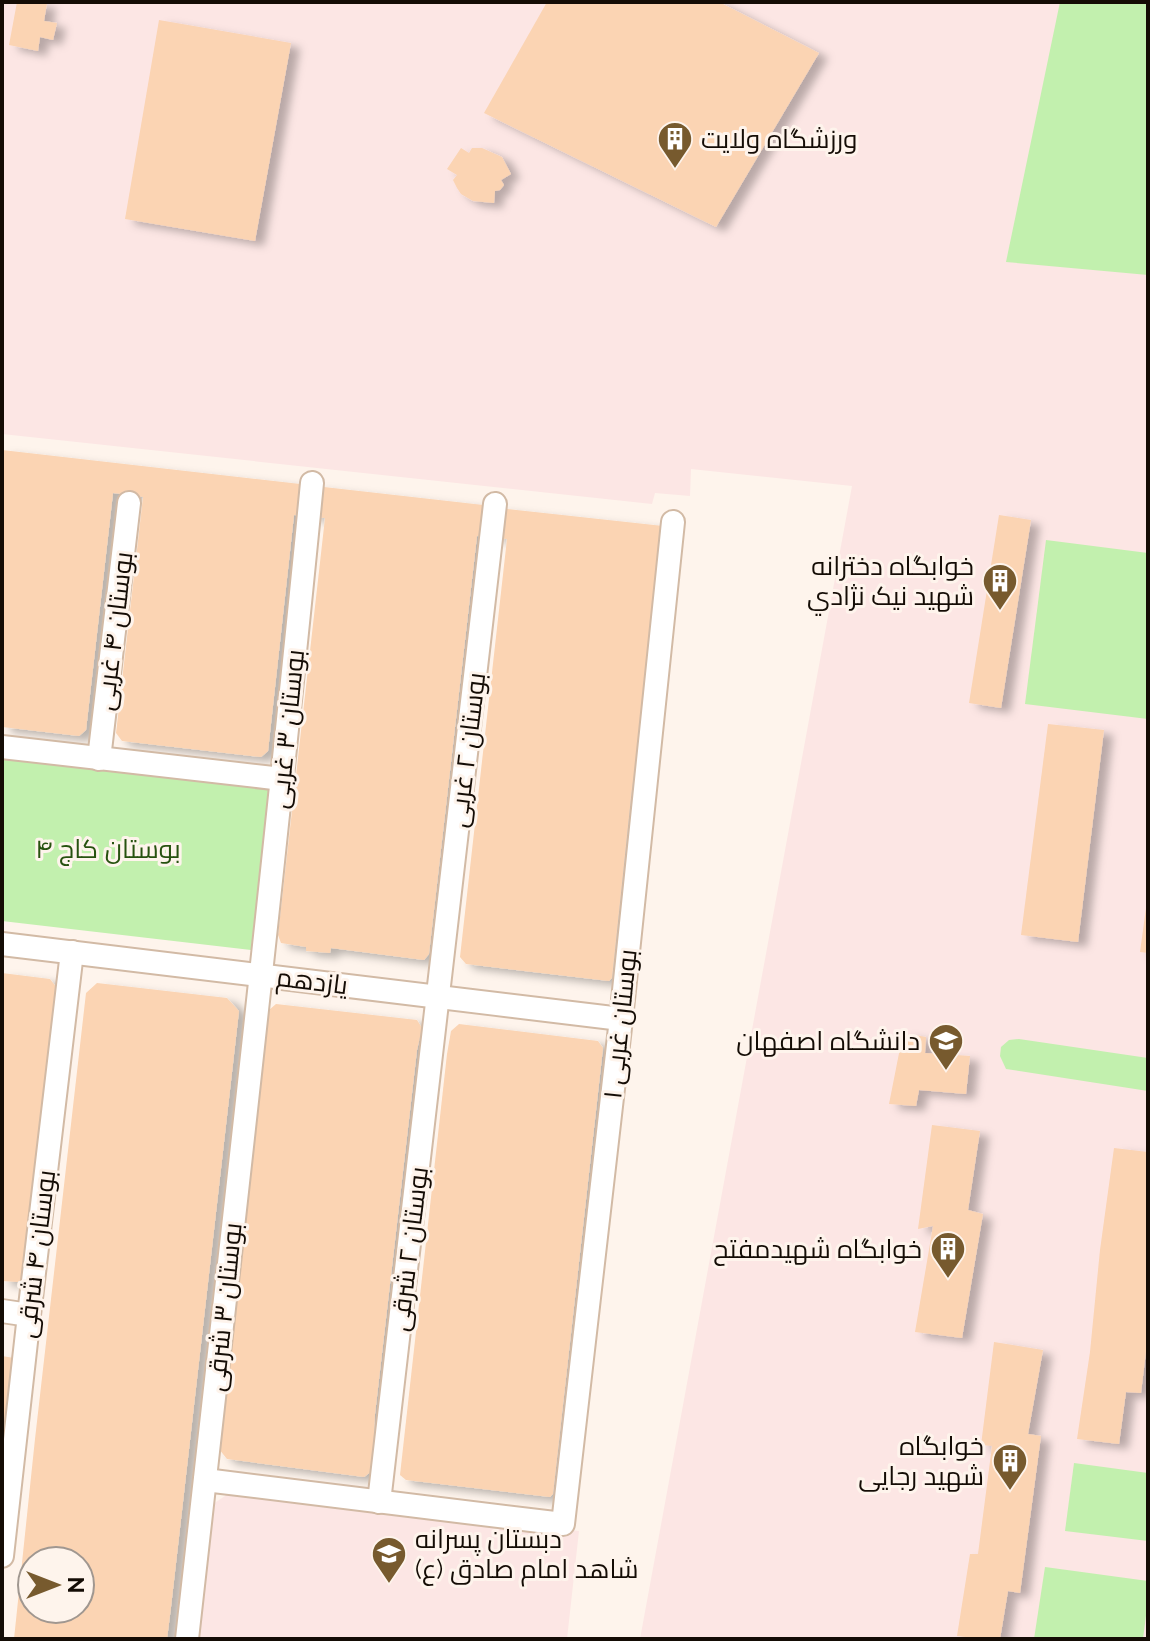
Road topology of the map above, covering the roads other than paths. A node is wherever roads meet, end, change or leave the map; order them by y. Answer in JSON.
{"nodes":[{"id":1,"x":312,"y":483,"type":"dead end"},
{"id":2,"x":129,"y":503,"type":"dead end"},
{"id":3,"x":495,"y":504,"type":"dead end"},
{"id":4,"x":673,"y":522,"type":"dead end"},
{"id":5,"x":2,"y":747,"type":"edge"},
{"id":6,"x":99,"y":759,"type":"junction"},
{"id":7,"x":282,"y":779,"type":"junction"},
{"id":8,"x":2,"y":944,"type":"edge"},
{"id":9,"x":72,"y":952,"type":"junction"},
{"id":10,"x":259,"y":974,"type":"junction"},
{"id":11,"x":438,"y":996,"type":"junction"},
{"id":12,"x":621,"y":1019,"type":"junction"},
{"id":13,"x":2,"y":1311,"type":"edge"},
{"id":14,"x":29,"y":1315,"type":"junction"},
{"id":15,"x":205,"y":1480,"type":"junction"},
{"id":16,"x":379,"y":1502,"type":"junction"},
{"id":17,"x":2,"y":1556,"type":"edge"},
{"id":18,"x":187,"y":1639,"type":"edge"}],
"edges":[{"from":1,"to":7,"type":"street","name":"بوستان ۳ غربی"},
{"from":2,"to":6,"type":"street","name":"بوستان ۴ غربی"},
{"from":3,"to":11,"type":"street","name":"بوستان ۲ غربی"},
{"from":4,"to":12,"type":"street","name":"بوستان غربی ۱"},
{"from":5,"to":6,"type":"street"},
{"from":6,"to":7,"type":"street"},
{"from":7,"to":10,"type":"street","name":"بوستان ۳ غربی"},
{"from":8,"to":9,"type":"street","name":"یازدهم"},
{"from":9,"to":10,"type":"street","name":"یازدهم"},
{"from":9,"to":14,"type":"street","name":"بوستان ۴ شرقی"},
{"from":10,"to":11,"type":"street","name":"یازدهم"},
{"from":10,"to":15,"type":"street","name":"بوستان ۳ شرقی"},
{"from":11,"to":12,"type":"street","name":"یازدهم"},
{"from":11,"to":16,"type":"street","name":"بوستان ۲ شرقی"},
{"from":12,"to":16,"type":"street","name":"بوستان غربی ۱"},
{"from":13,"to":14,"type":"street"},
{"from":14,"to":17,"type":"street","name":"بوستان ۴ شرقی"},
{"from":15,"to":16,"type":"street"},
{"from":15,"to":18,"type":"street","name":"بوستان ۳ شرقی"}]}
